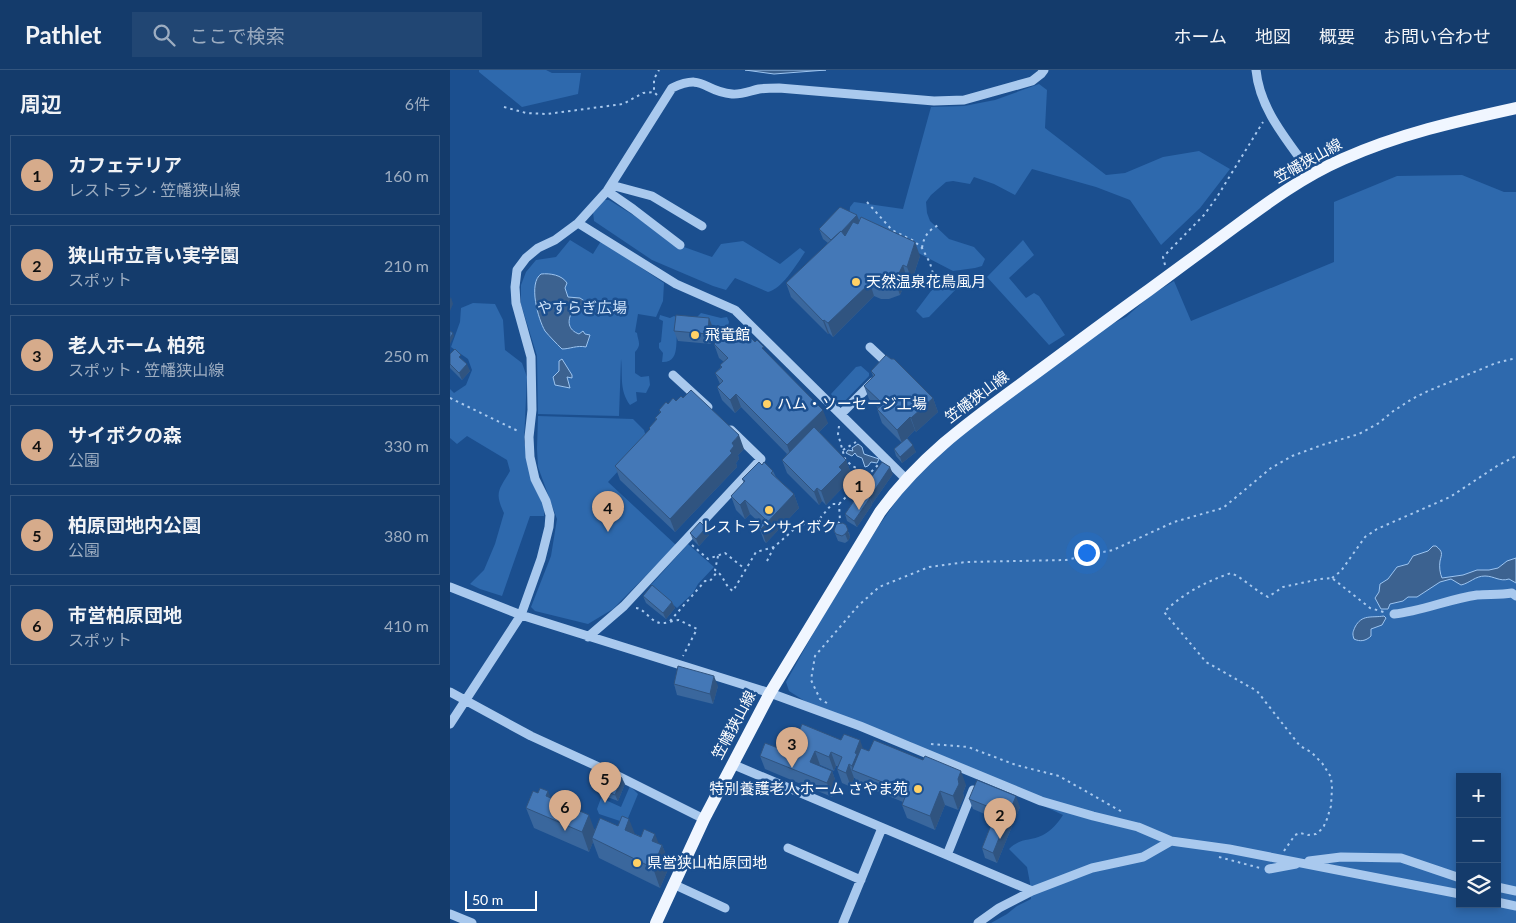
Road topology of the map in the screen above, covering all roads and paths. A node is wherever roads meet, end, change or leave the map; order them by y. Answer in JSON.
{"nodes":[{"id":1,"x":659,"y":70,"type":"edge"},
{"id":2,"x":1044,"y":70,"type":"edge"},
{"id":3,"x":1256,"y":70,"type":"edge"},
{"id":4,"x":654,"y":92,"type":"junction"},
{"id":5,"x":663,"y":100,"type":"junction"},
{"id":6,"x":504,"y":108,"type":"dead end"},
{"id":7,"x":1516,"y":108,"type":"edge"},
{"id":8,"x":1269,"y":113,"type":"junction"},
{"id":9,"x":1312,"y":175,"type":"junction"},
{"id":10,"x":609,"y":188,"type":"junction"},
{"id":11,"x":866,"y":202,"type":"dead end"},
{"id":12,"x":578,"y":223,"type":"junction"},
{"id":13,"x":940,"y":224,"type":"dead end"},
{"id":14,"x":702,"y":226,"type":"dead end"},
{"id":15,"x":680,"y":245,"type":"dead end"},
{"id":16,"x":922,"y":248,"type":"junction"},
{"id":17,"x":1168,"y":276,"type":"junction"},
{"id":18,"x":935,"y":281,"type":"dead end"},
{"id":19,"x":870,"y":347,"type":"dead end"},
{"id":20,"x":1516,"y":358,"type":"edge"},
{"id":21,"x":673,"y":375,"type":"dead end"},
{"id":22,"x":450,"y":398,"type":"edge"},
{"id":23,"x":712,"y":410,"type":"edge"},
{"id":24,"x":843,"y":416,"type":"junction"},
{"id":25,"x":725,"y":424,"type":"edge"},
{"id":26,"x":863,"y":436,"type":"junction"},
{"id":27,"x":529,"y":437,"type":"junction"},
{"id":28,"x":842,"y":450,"type":"junction"},
{"id":29,"x":1516,"y":456,"type":"edge"},
{"id":30,"x":885,"y":458,"type":"junction"},
{"id":31,"x":866,"y":477,"type":"junction"},
{"id":32,"x":906,"y":479,"type":"junction"},
{"id":33,"x":839,"y":504,"type":"junction"},
{"id":34,"x":817,"y":522,"type":"junction"},
{"id":35,"x":687,"y":539,"type":"junction"},
{"id":36,"x":774,"y":548,"type":"junction"},
{"id":37,"x":718,"y":556,"type":"junction"},
{"id":38,"x":767,"y":562,"type":"dead end"},
{"id":39,"x":745,"y":569,"type":"junction"},
{"id":40,"x":717,"y":571,"type":"junction"},
{"id":41,"x":1332,"y":578,"type":"junction"},
{"id":42,"x":450,"y":587,"type":"edge"},
{"id":43,"x":1516,"y":596,"type":"edge"},
{"id":44,"x":624,"y":606,"type":"junction"},
{"id":45,"x":1394,"y":614,"type":"joint"},
{"id":46,"x":521,"y":615,"type":"junction"},
{"id":47,"x":670,"y":621,"type":"junction"},
{"id":48,"x":588,"y":637,"type":"junction"},
{"id":49,"x":678,"y":665,"type":"junction"},
{"id":50,"x":450,"y":692,"type":"edge"},
{"id":51,"x":770,"y":693,"type":"junction"},
{"id":52,"x":465,"y":701,"type":"junction"},
{"id":53,"x":828,"y":704,"type":"dead end"},
{"id":54,"x":450,"y":724,"type":"edge"},
{"id":55,"x":926,"y":744,"type":"dead end"},
{"id":56,"x":732,"y":764,"type":"junction"},
{"id":57,"x":980,"y":775,"type":"junction"},
{"id":58,"x":1126,"y":814,"type":"dead end"},
{"id":59,"x":704,"y":819,"type":"junction"},
{"id":60,"x":882,"y":828,"type":"junction"},
{"id":61,"x":1171,"y":841,"type":"junction"},
{"id":62,"x":788,"y":848,"type":"dead end"},
{"id":63,"x":947,"y":855,"type":"junction"},
{"id":64,"x":1215,"y":856,"type":"dead end"},
{"id":65,"x":1278,"y":858,"type":"junction"},
{"id":66,"x":1301,"y":863,"type":"junction"},
{"id":67,"x":1269,"y":869,"type":"joint"},
{"id":68,"x":1456,"y":877,"type":"edge"},
{"id":69,"x":860,"y":880,"type":"junction"},
{"id":70,"x":674,"y":884,"type":"junction"},
{"id":71,"x":1501,"y":888,"type":"edge"},
{"id":72,"x":1032,"y":890,"type":"junction"},
{"id":73,"x":1516,"y":891,"type":"edge"},
{"id":74,"x":1456,"y":893,"type":"edge"},
{"id":75,"x":1501,"y":903,"type":"edge"},
{"id":76,"x":1516,"y":906,"type":"edge"},
{"id":77,"x":724,"y":908,"type":"dead end"},
{"id":78,"x":450,"y":914,"type":"edge"},
{"id":79,"x":472,"y":923,"type":"edge"},
{"id":80,"x":656,"y":923,"type":"edge"},
{"id":81,"x":843,"y":923,"type":"edge"},
{"id":82,"x":978,"y":923,"type":"edge"}],
"edges":[{"from":1,"to":4,"type":"path"},
{"from":2,"to":5,"type":"street"},
{"from":3,"to":8,"type":"street"},
{"from":4,"to":5,"type":"path"},
{"from":4,"to":6,"type":"path"},
{"from":5,"to":10,"type":"street"},
{"from":7,"to":9,"type":"main road","name":"笠幡狭山線"},
{"from":8,"to":9,"type":"street"},
{"from":8,"to":17,"type":"path"},
{"from":9,"to":17,"type":"main road","name":"笠幡狭山線"},
{"from":10,"to":12,"type":"street"},
{"from":10,"to":14,"type":"street"},
{"from":10,"to":15,"type":"street"},
{"from":11,"to":16,"type":"path"},
{"from":12,"to":24,"type":"street"},
{"from":12,"to":27,"type":"street"},
{"from":13,"to":16,"type":"path"},
{"from":16,"to":18,"type":"path"},
{"from":17,"to":32,"type":"main road","name":"笠幡狭山線"},
{"from":19,"to":24,"type":"street"},
{"from":20,"to":53,"type":"path"},
{"from":21,"to":23,"type":"street"},
{"from":22,"to":27,"type":"path"},
{"from":24,"to":26,"type":"street"},
{"from":24,"to":28,"type":"path"},
{"from":25,"to":35,"type":"street"},
{"from":26,"to":28,"type":"path"},
{"from":26,"to":30,"type":"street"},
{"from":27,"to":46,"type":"street"},
{"from":28,"to":31,"type":"path"},
{"from":29,"to":41,"type":"path"},
{"from":30,"to":31,"type":"path"},
{"from":30,"to":32,"type":"street"},
{"from":31,"to":33,"type":"path"},
{"from":32,"to":51,"type":"main road","name":"笠幡狭山線"},
{"from":33,"to":34,"type":"path"},
{"from":33,"to":34,"type":"path"},
{"from":34,"to":36,"type":"path"},
{"from":35,"to":37,"type":"path"},
{"from":35,"to":44,"type":"street"},
{"from":36,"to":38,"type":"path"},
{"from":36,"to":39,"type":"path"},
{"from":37,"to":39,"type":"path"},
{"from":37,"to":40,"type":"path"},
{"from":39,"to":40,"type":"path"},
{"from":40,"to":47,"type":"path"},
{"from":41,"to":45,"type":"path"},
{"from":41,"to":65,"type":"path"},
{"from":42,"to":46,"type":"street"},
{"from":43,"to":45,"type":"street"},
{"from":44,"to":47,"type":"path"},
{"from":44,"to":48,"type":"street"},
{"from":46,"to":48,"type":"street"},
{"from":46,"to":52,"type":"street"},
{"from":47,"to":49,"type":"path"},
{"from":48,"to":49,"type":"street"},
{"from":49,"to":51,"type":"street"},
{"from":50,"to":52,"type":"street"},
{"from":51,"to":56,"type":"main road","name":"笠幡狭山線"},
{"from":51,"to":57,"type":"street"},
{"from":52,"to":54,"type":"street"},
{"from":52,"to":59,"type":"street"},
{"from":55,"to":58,"type":"path"},
{"from":56,"to":59,"type":"main road","name":"笠幡狭山線"},
{"from":56,"to":60,"type":"street"},
{"from":57,"to":61,"type":"street"},
{"from":57,"to":63,"type":"street"},
{"from":59,"to":70,"type":"main road","name":"笠幡狭山線"},
{"from":60,"to":63,"type":"street"},
{"from":60,"to":69,"type":"street"},
{"from":61,"to":65,"type":"street"},
{"from":61,"to":72,"type":"street"},
{"from":62,"to":69,"type":"street"},
{"from":63,"to":72,"type":"street"},
{"from":64,"to":67,"type":"path"},
{"from":65,"to":66,"type":"street"},
{"from":66,"to":67,"type":"street"},
{"from":66,"to":68,"type":"street"},
{"from":66,"to":74,"type":"street"},
{"from":69,"to":81,"type":"street"},
{"from":70,"to":77,"type":"street"},
{"from":70,"to":80,"type":"main road","name":"笠幡狭山線"},
{"from":71,"to":73,"type":"street"},
{"from":72,"to":82,"type":"street"},
{"from":75,"to":76,"type":"street"},
{"from":78,"to":79,"type":"street"}]}
